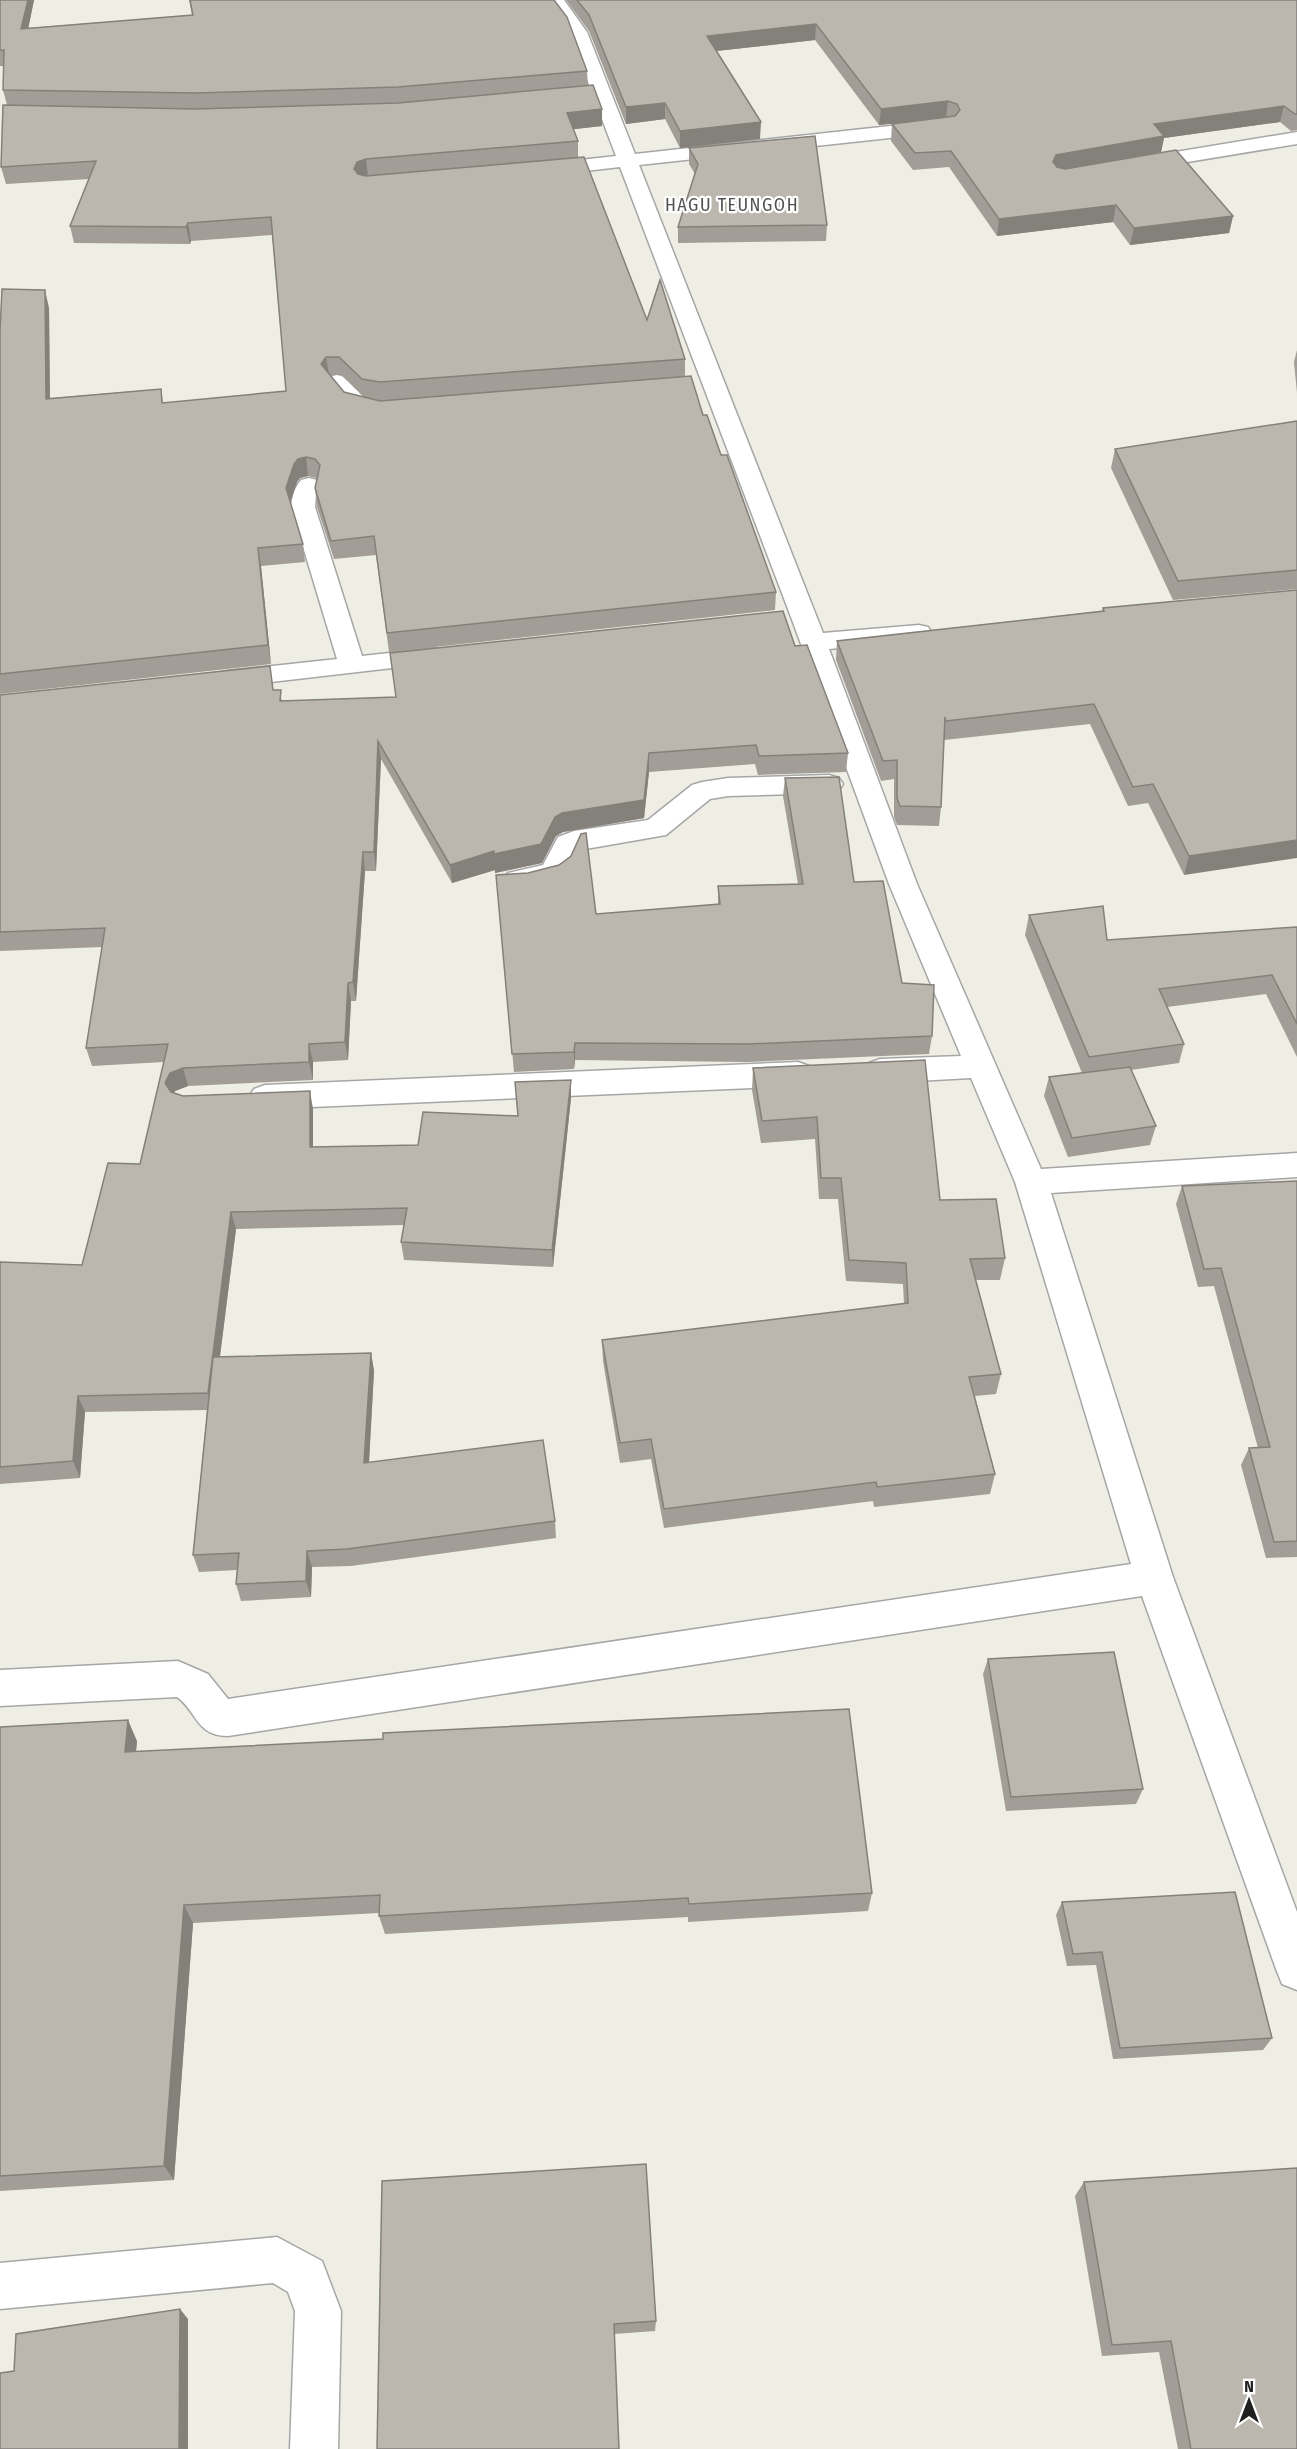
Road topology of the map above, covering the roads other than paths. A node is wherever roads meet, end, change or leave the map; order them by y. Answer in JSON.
{"nodes":[{"id":1,"x":555,"y":0,"type":"edge"},
{"id":2,"x":946,"y":126,"type":"edge"},
{"id":3,"x":1293,"y":143,"type":"edge"},
{"id":4,"x":629,"y":162,"type":"junction"},
{"id":5,"x":1121,"y":167,"type":"edge"},
{"id":6,"x":522,"y":172,"type":"edge"},
{"id":7,"x":337,"y":382,"type":"edge"},
{"id":8,"x":394,"y":409,"type":"edge"},
{"id":9,"x":309,"y":485,"type":"edge"},
{"id":10,"x":799,"y":626,"type":"junction"},
{"id":11,"x":944,"y":631,"type":"edge"},
{"id":12,"x":459,"y":654,"type":"edge"},
{"id":13,"x":352,"y":665,"type":"junction"},
{"id":14,"x":200,"y":682,"type":"edge"},
{"id":15,"x":864,"y":783,"type":"junction"},
{"id":16,"x":501,"y":883,"type":"edge"},
{"id":17,"x":983,"y":1066,"type":"junction"},
{"id":18,"x":236,"y":1098,"type":"edge"},
{"id":19,"x":1297,"y":1165,"type":"edge"},
{"id":20,"x":1031,"y":1182,"type":"junction"},
{"id":21,"x":1155,"y":1577,"type":"junction"},
{"id":22,"x":0,"y":1688,"type":"edge"},
{"id":23,"x":1297,"y":1969,"type":"edge"},
{"id":24,"x":0,"y":2286,"type":"edge"},
{"id":25,"x":314,"y":2449,"type":"edge"}],
"edges":[{"from":1,"to":4,"type":"street"},
{"from":2,"to":4,"type":"street"},
{"from":3,"to":5,"type":"street"},
{"from":4,"to":6,"type":"street"},
{"from":4,"to":10,"type":"street"},
{"from":7,"to":8,"type":"street"},
{"from":9,"to":13,"type":"street"},
{"from":10,"to":11,"type":"street"},
{"from":10,"to":15,"type":"street"},
{"from":12,"to":13,"type":"street"},
{"from":13,"to":14,"type":"street"},
{"from":15,"to":16,"type":"street"},
{"from":15,"to":17,"type":"street"},
{"from":17,"to":18,"type":"street"},
{"from":17,"to":20,"type":"street"},
{"from":19,"to":20,"type":"street"},
{"from":20,"to":21,"type":"street"},
{"from":21,"to":22,"type":"street"},
{"from":21,"to":23,"type":"street"},
{"from":24,"to":25,"type":"street"}]}
